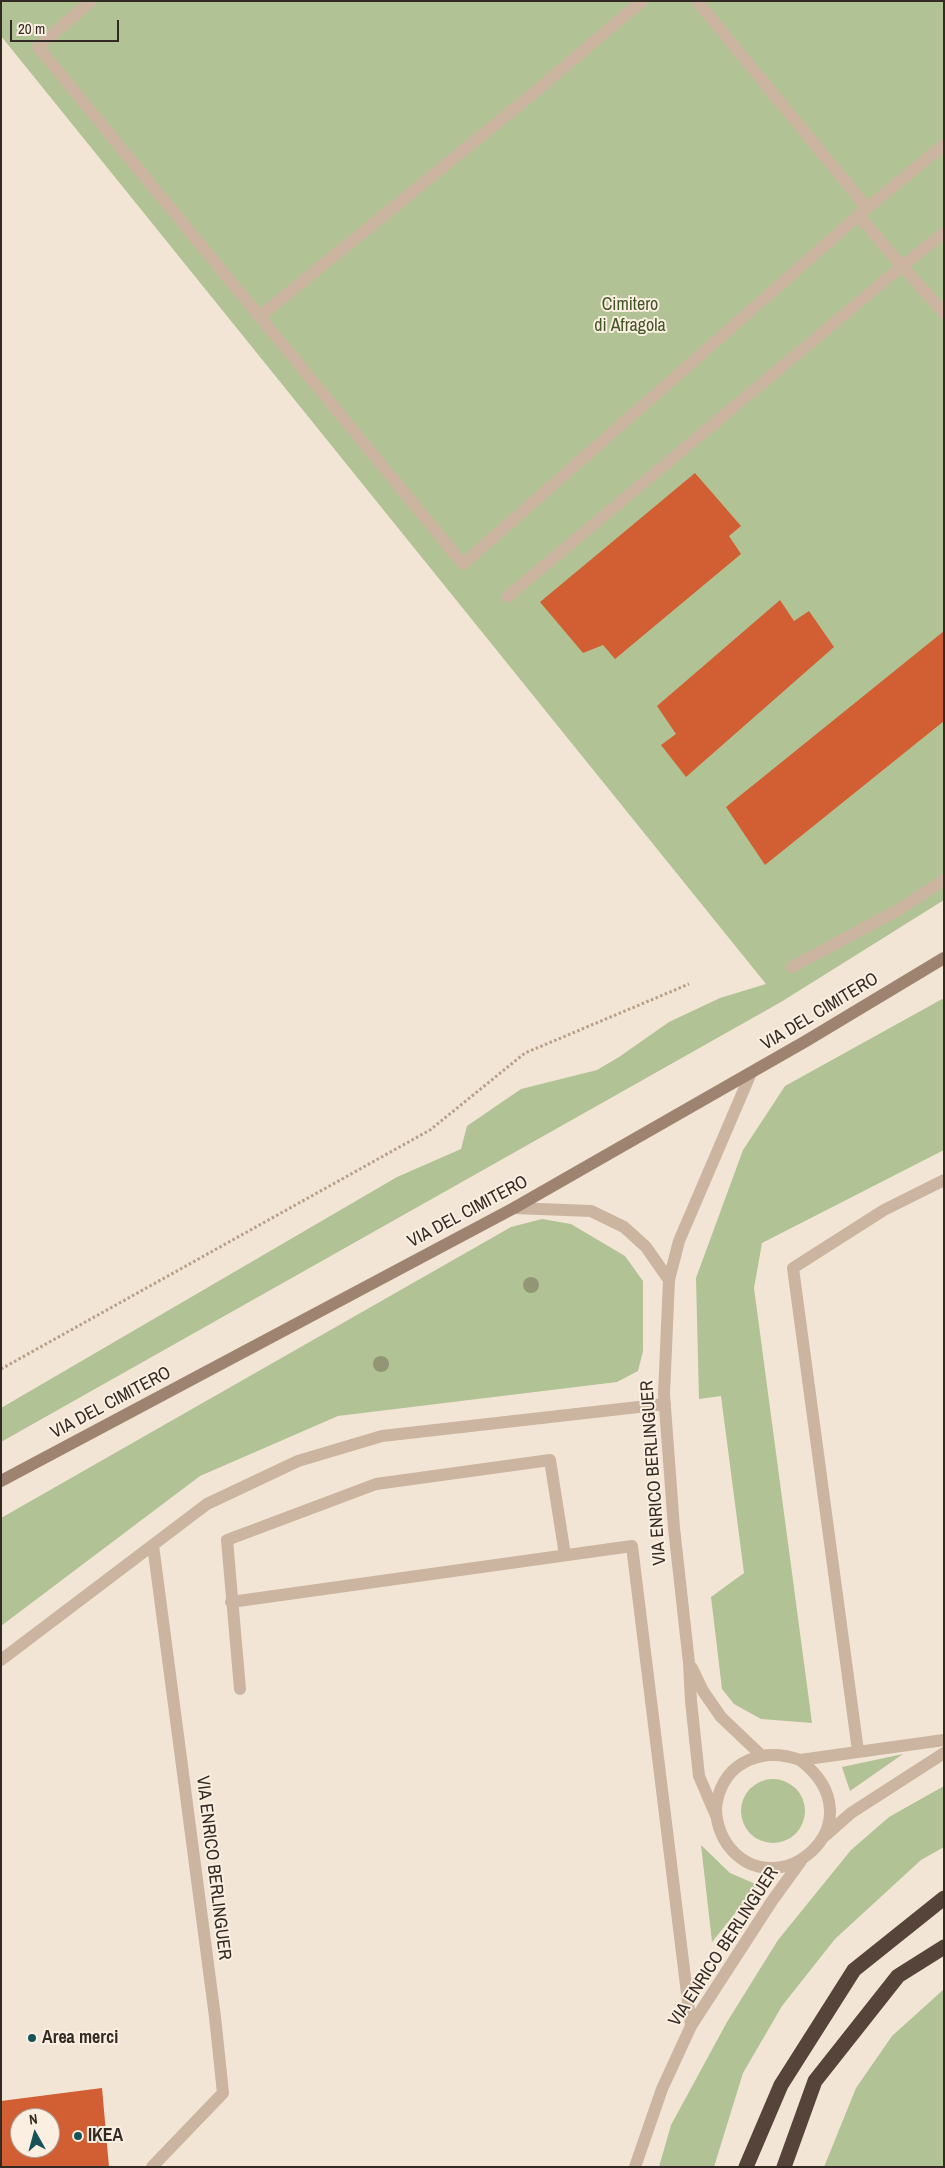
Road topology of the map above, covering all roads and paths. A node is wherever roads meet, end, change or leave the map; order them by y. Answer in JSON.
{"nodes":[{"id":1,"x":92,"y":1,"type":"edge"},
{"id":2,"x":642,"y":1,"type":"edge"},
{"id":3,"x":696,"y":1,"type":"edge"},
{"id":4,"x":944,"y":145,"type":"edge"},
{"id":5,"x":863,"y":212,"type":"junction"},
{"id":6,"x":944,"y":233,"type":"edge"},
{"id":7,"x":902,"y":266,"type":"junction"},
{"id":8,"x":944,"y":313,"type":"edge"},
{"id":9,"x":259,"y":316,"type":"junction"},
{"id":10,"x":507,"y":597,"type":"dead end"},
{"id":11,"x":944,"y":880,"type":"edge"},
{"id":12,"x":944,"y":958,"type":"edge"},
{"id":13,"x":792,"y":967,"type":"dead end"},
{"id":14,"x":689,"y":984,"type":"dead end"},
{"id":15,"x":751,"y":1073,"type":"junction"},
{"id":16,"x":944,"y":1180,"type":"edge"},
{"id":17,"x":514,"y":1208,"type":"junction"},
{"id":18,"x":668,"y":1280,"type":"junction"},
{"id":19,"x":1,"y":1369,"type":"edge"},
{"id":20,"x":665,"y":1404,"type":"junction"},
{"id":21,"x":1,"y":1481,"type":"edge"},
{"id":22,"x":152,"y":1545,"type":"junction"},
{"id":23,"x":565,"y":1555,"type":"junction"},
{"id":24,"x":231,"y":1602,"type":"junction"},
{"id":25,"x":1,"y":1660,"type":"edge"},
{"id":26,"x":689,"y":1663,"type":"junction"},
{"id":27,"x":240,"y":1689,"type":"dead end"},
{"id":28,"x":944,"y":1740,"type":"edge"},
{"id":29,"x":858,"y":1752,"type":"junction"},
{"id":30,"x":944,"y":1753,"type":"edge"},
{"id":31,"x":761,"y":1756,"type":"junction"},
{"id":32,"x":800,"y":1760,"type":"junction"},
{"id":33,"x":716,"y":1818,"type":"junction"},
{"id":34,"x":824,"y":1837,"type":"junction"},
{"id":35,"x":802,"y":1860,"type":"junction"},
{"id":36,"x":944,"y":1898,"type":"edge"},
{"id":37,"x":944,"y":1947,"type":"edge"},
{"id":38,"x":691,"y":2026,"type":"junction"},
{"id":39,"x":152,"y":2167,"type":"edge"},
{"id":40,"x":635,"y":2167,"type":"edge"},
{"id":41,"x":746,"y":2167,"type":"edge"},
{"id":42,"x":784,"y":2167,"type":"edge"}],
"edges":[{"from":1,"to":9,"type":"street"},
{"from":2,"to":9,"type":"street"},
{"from":3,"to":5,"type":"street"},
{"from":4,"to":5,"type":"street"},
{"from":5,"to":7,"type":"street"},
{"from":5,"to":9,"type":"street"},
{"from":6,"to":7,"type":"street"},
{"from":7,"to":8,"type":"street"},
{"from":7,"to":10,"type":"street"},
{"from":11,"to":13,"type":"street"},
{"from":12,"to":15,"type":"main road","name":"VIA DEL CIMITERO"},
{"from":14,"to":19,"type":"path"},
{"from":15,"to":17,"type":"main road","name":"VIA DEL CIMITERO"},
{"from":15,"to":18,"type":"street","name":"VIA ENRICO BERLINGUER"},
{"from":16,"to":29,"type":"street"},
{"from":17,"to":18,"type":"street"},
{"from":17,"to":21,"type":"main road","name":"VIA DEL CIMITERO"},
{"from":18,"to":20,"type":"street","name":"VIA ENRICO BERLINGUER"},
{"from":20,"to":22,"type":"street"},
{"from":20,"to":26,"type":"street","name":"VIA ENRICO BERLINGUER"},
{"from":22,"to":25,"type":"street"},
{"from":22,"to":39,"type":"street","name":"VIA ENRICO BERLINGUER"},
{"from":23,"to":24,"type":"street"},
{"from":23,"to":24,"type":"street"},
{"from":23,"to":38,"type":"street"},
{"from":24,"to":27,"type":"street"},
{"from":26,"to":31,"type":"street"},
{"from":26,"to":33,"type":"street","name":"VIA ENRICO BERLINGUER"},
{"from":28,"to":29,"type":"street"},
{"from":29,"to":32,"type":"street"},
{"from":30,"to":34,"type":"street"},
{"from":31,"to":32,"type":"street"},
{"from":31,"to":33,"type":"street"},
{"from":32,"to":34,"type":"street"},
{"from":33,"to":35,"type":"street"},
{"from":34,"to":35,"type":"street"},
{"from":35,"to":38,"type":"street","name":"VIA ENRICO BERLINGUER"},
{"from":36,"to":41,"type":"highway"},
{"from":37,"to":42,"type":"highway"},
{"from":38,"to":40,"type":"street","name":"VIA ENRICO BERLINGUER"}]}
